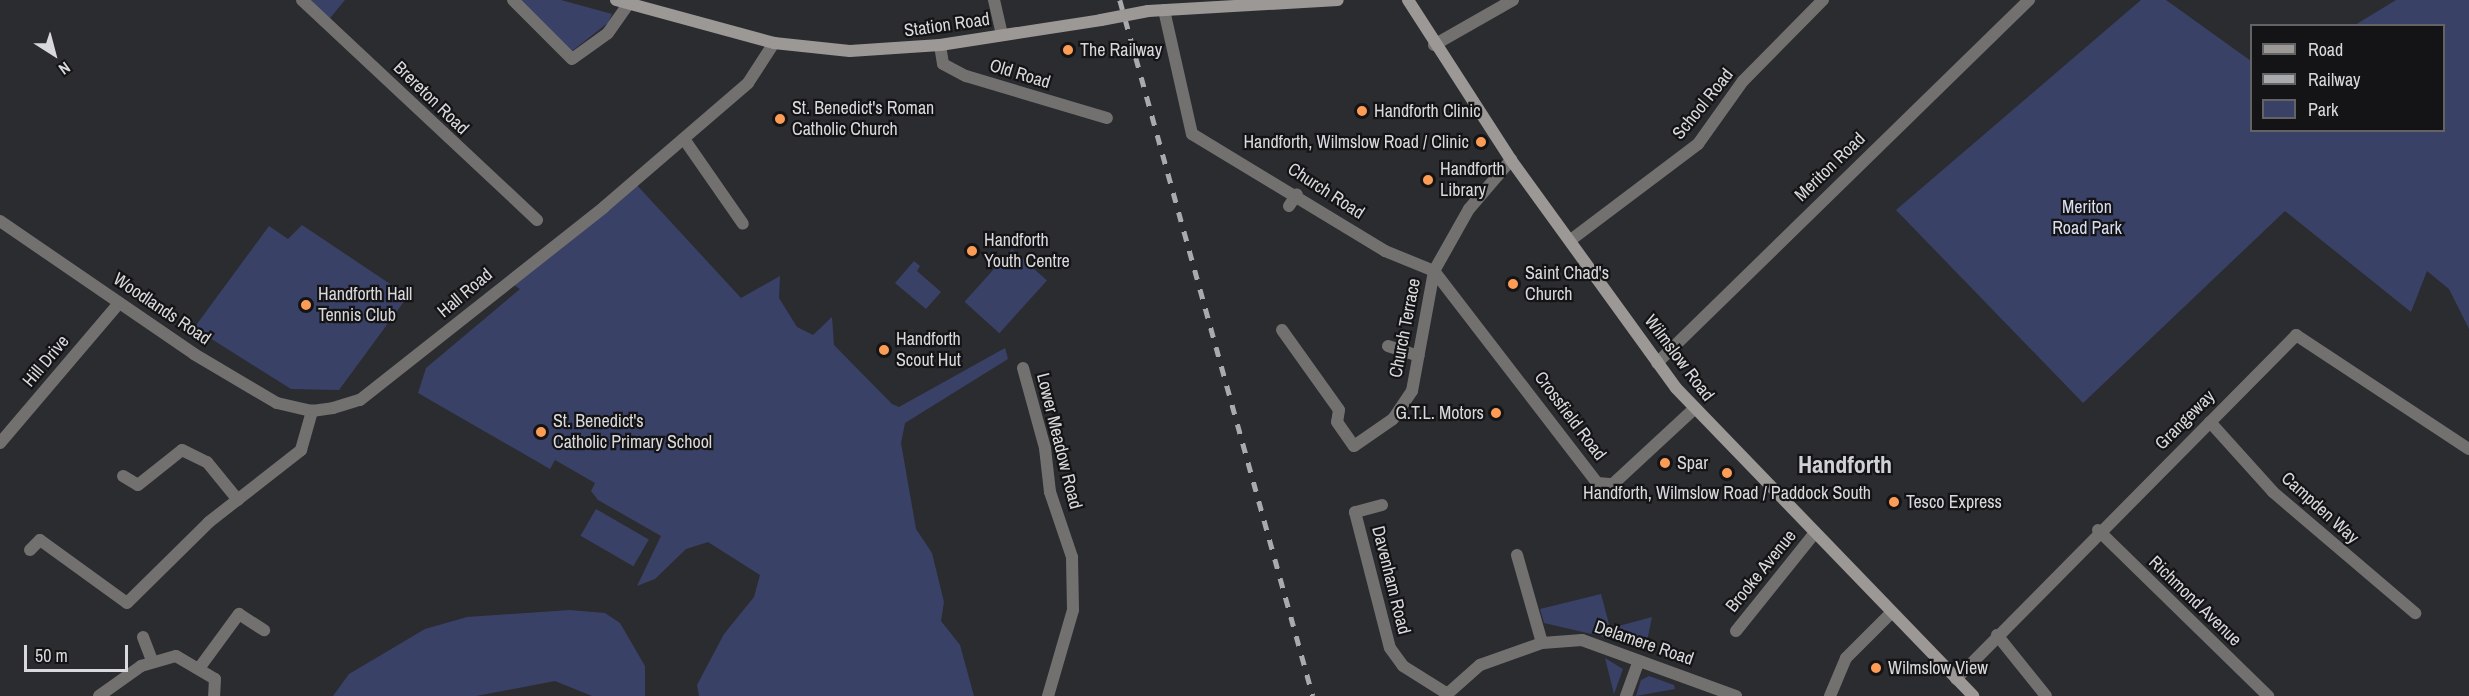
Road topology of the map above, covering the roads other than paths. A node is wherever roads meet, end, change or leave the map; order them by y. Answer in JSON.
{"nodes":[{"id":1,"x":302,"y":0,"type":"edge"},
{"id":2,"x":513,"y":0,"type":"edge"},
{"id":3,"x":616,"y":0,"type":"edge"},
{"id":4,"x":994,"y":0,"type":"edge"},
{"id":5,"x":1338,"y":0,"type":"edge"},
{"id":6,"x":1408,"y":0,"type":"edge"},
{"id":7,"x":1513,"y":0,"type":"edge"},
{"id":8,"x":1823,"y":0,"type":"edge"},
{"id":9,"x":2029,"y":0,"type":"edge"},
{"id":10,"x":629,"y":3,"type":"junction"},
{"id":11,"x":1164,"y":10,"type":"junction"},
{"id":12,"x":1002,"y":35,"type":"junction"},
{"id":13,"x":774,"y":43,"type":"junction"},
{"id":14,"x":940,"y":45,"type":"junction"},
{"id":15,"x":1434,"y":45,"type":"junction"},
{"id":16,"x":1107,"y":118,"type":"dead end"},
{"id":17,"x":684,"y":139,"type":"junction"},
{"id":18,"x":1511,"y":160,"type":"junction"},
{"id":19,"x":1297,"y":194,"type":"junction"},
{"id":20,"x":1289,"y":207,"type":"dead end"},
{"id":21,"x":537,"y":220,"type":"dead end"},
{"id":22,"x":0,"y":221,"type":"edge"},
{"id":23,"x":743,"y":224,"type":"dead end"},
{"id":24,"x":1572,"y":239,"type":"junction"},
{"id":25,"x":1434,"y":271,"type":"junction"},
{"id":26,"x":119,"y":303,"type":"junction"},
{"id":27,"x":1282,"y":330,"type":"dead end"},
{"id":28,"x":1388,"y":346,"type":"dead end"},
{"id":29,"x":1418,"y":356,"type":"junction"},
{"id":30,"x":1657,"y":363,"type":"junction"},
{"id":31,"x":1023,"y":368,"type":"dead end"},
{"id":32,"x":1694,"y":409,"type":"junction"},
{"id":33,"x":312,"y":411,"type":"junction"},
{"id":34,"x":2210,"y":422,"type":"junction"},
{"id":35,"x":0,"y":442,"type":"edge"},
{"id":36,"x":2469,"y":449,"type":"edge"},
{"id":37,"x":123,"y":476,"type":"dead end"},
{"id":38,"x":238,"y":500,"type":"junction"},
{"id":39,"x":1382,"y":505,"type":"dead end"},
{"id":40,"x":2098,"y":530,"type":"junction"},
{"id":41,"x":1814,"y":534,"type":"junction"},
{"id":42,"x":30,"y":550,"type":"dead end"},
{"id":43,"x":1517,"y":555,"type":"dead end"},
{"id":44,"x":2415,"y":613,"type":"dead end"},
{"id":45,"x":1890,"y":614,"type":"junction"},
{"id":46,"x":264,"y":630,"type":"dead end"},
{"id":47,"x":1736,"y":631,"type":"dead end"},
{"id":48,"x":1997,"y":635,"type":"junction"},
{"id":49,"x":143,"y":637,"type":"dead end"},
{"id":50,"x":1542,"y":643,"type":"junction"},
{"id":51,"x":152,"y":660,"type":"junction"},
{"id":52,"x":1639,"y":661,"type":"junction"},
{"id":53,"x":200,"y":667,"type":"junction"},
{"id":54,"x":1956,"y":679,"type":"junction"},
{"id":55,"x":1445,"y":695,"type":"edge"},
{"id":56,"x":99,"y":696,"type":"edge"},
{"id":57,"x":214,"y":696,"type":"edge"},
{"id":58,"x":1048,"y":696,"type":"edge"},
{"id":59,"x":1626,"y":696,"type":"edge"},
{"id":60,"x":1736,"y":696,"type":"edge"},
{"id":61,"x":1830,"y":696,"type":"edge"},
{"id":62,"x":1973,"y":696,"type":"edge"},
{"id":63,"x":2046,"y":696,"type":"edge"},
{"id":64,"x":2268,"y":696,"type":"edge"}],
"edges":[{"from":1,"to":21,"type":"street","name":"Brereton Road"},
{"from":2,"to":10,"type":"street"},
{"from":3,"to":10,"type":"main road","name":"Station Road"},
{"from":4,"to":12,"type":"street"},
{"from":5,"to":11,"type":"main road","name":"Station Road"},
{"from":6,"to":15,"type":"main road","name":"Wilmslow Road"},
{"from":7,"to":15,"type":"street"},
{"from":8,"to":24,"type":"street","name":"School Road"},
{"from":9,"to":30,"type":"street","name":"Meriton Road"},
{"from":10,"to":13,"type":"main road","name":"Station Road"},
{"from":11,"to":12,"type":"main road","name":"Station Road","bridge":true},
{"from":11,"to":19,"type":"street","name":"Church Road"},
{"from":12,"to":14,"type":"main road","name":"Station Road"},
{"from":13,"to":14,"type":"main road","name":"Station Road"},
{"from":13,"to":17,"type":"street","name":"Hall Road"},
{"from":14,"to":16,"type":"street","name":"Old Road"},
{"from":15,"to":18,"type":"main road","name":"Wilmslow Road"},
{"from":17,"to":23,"type":"street"},
{"from":17,"to":33,"type":"street","name":"Hall Road"},
{"from":18,"to":24,"type":"main road","name":"Wilmslow Road"},
{"from":18,"to":25,"type":"street"},
{"from":19,"to":20,"type":"street"},
{"from":19,"to":25,"type":"street","name":"Church Road"},
{"from":22,"to":26,"type":"street","name":"Woodlands Road"},
{"from":24,"to":30,"type":"main road","name":"Wilmslow Road"},
{"from":25,"to":29,"type":"street","name":"Church Terrace"},
{"from":25,"to":32,"type":"street","name":"Crossfield Road"},
{"from":26,"to":33,"type":"street","name":"Woodlands Road"},
{"from":26,"to":35,"type":"street","name":"Hill Drive"},
{"from":27,"to":29,"type":"street","name":"Church Terrace"},
{"from":28,"to":29,"type":"street"},
{"from":30,"to":32,"type":"main road","name":"Wilmslow Road"},
{"from":31,"to":58,"type":"street","name":"Lower Meadow Road"},
{"from":32,"to":41,"type":"main road","name":"Wilmslow Road"},
{"from":33,"to":38,"type":"street"},
{"from":34,"to":36,"type":"street","name":"Grangeway"},
{"from":34,"to":40,"type":"street","name":"Grangeway"},
{"from":34,"to":44,"type":"street","name":"Campden Way"},
{"from":37,"to":38,"type":"street"},
{"from":38,"to":42,"type":"street"},
{"from":39,"to":55,"type":"street","name":"Davenham Road"},
{"from":40,"to":48,"type":"street","name":"Grangeway"},
{"from":40,"to":64,"type":"street","name":"Richmond Avenue"},
{"from":41,"to":45,"type":"main road","name":"Wilmslow Road"},
{"from":41,"to":47,"type":"street","name":"Brooke Avenue"},
{"from":43,"to":50,"type":"street"},
{"from":45,"to":54,"type":"main road","name":"Wilmslow Road"},
{"from":45,"to":61,"type":"street"},
{"from":46,"to":53,"type":"street"},
{"from":48,"to":54,"type":"street","name":"Grangeway"},
{"from":48,"to":63,"type":"street"},
{"from":49,"to":51,"type":"street"},
{"from":50,"to":52,"type":"street","name":"Delamere Road"},
{"from":50,"to":55,"type":"street","name":"Delamere Road"},
{"from":51,"to":53,"type":"street"},
{"from":51,"to":56,"type":"street"},
{"from":52,"to":59,"type":"street"},
{"from":52,"to":60,"type":"street","name":"Delamere Road"},
{"from":53,"to":57,"type":"street"},
{"from":54,"to":62,"type":"main road","name":"Wilmslow Road"}]}
